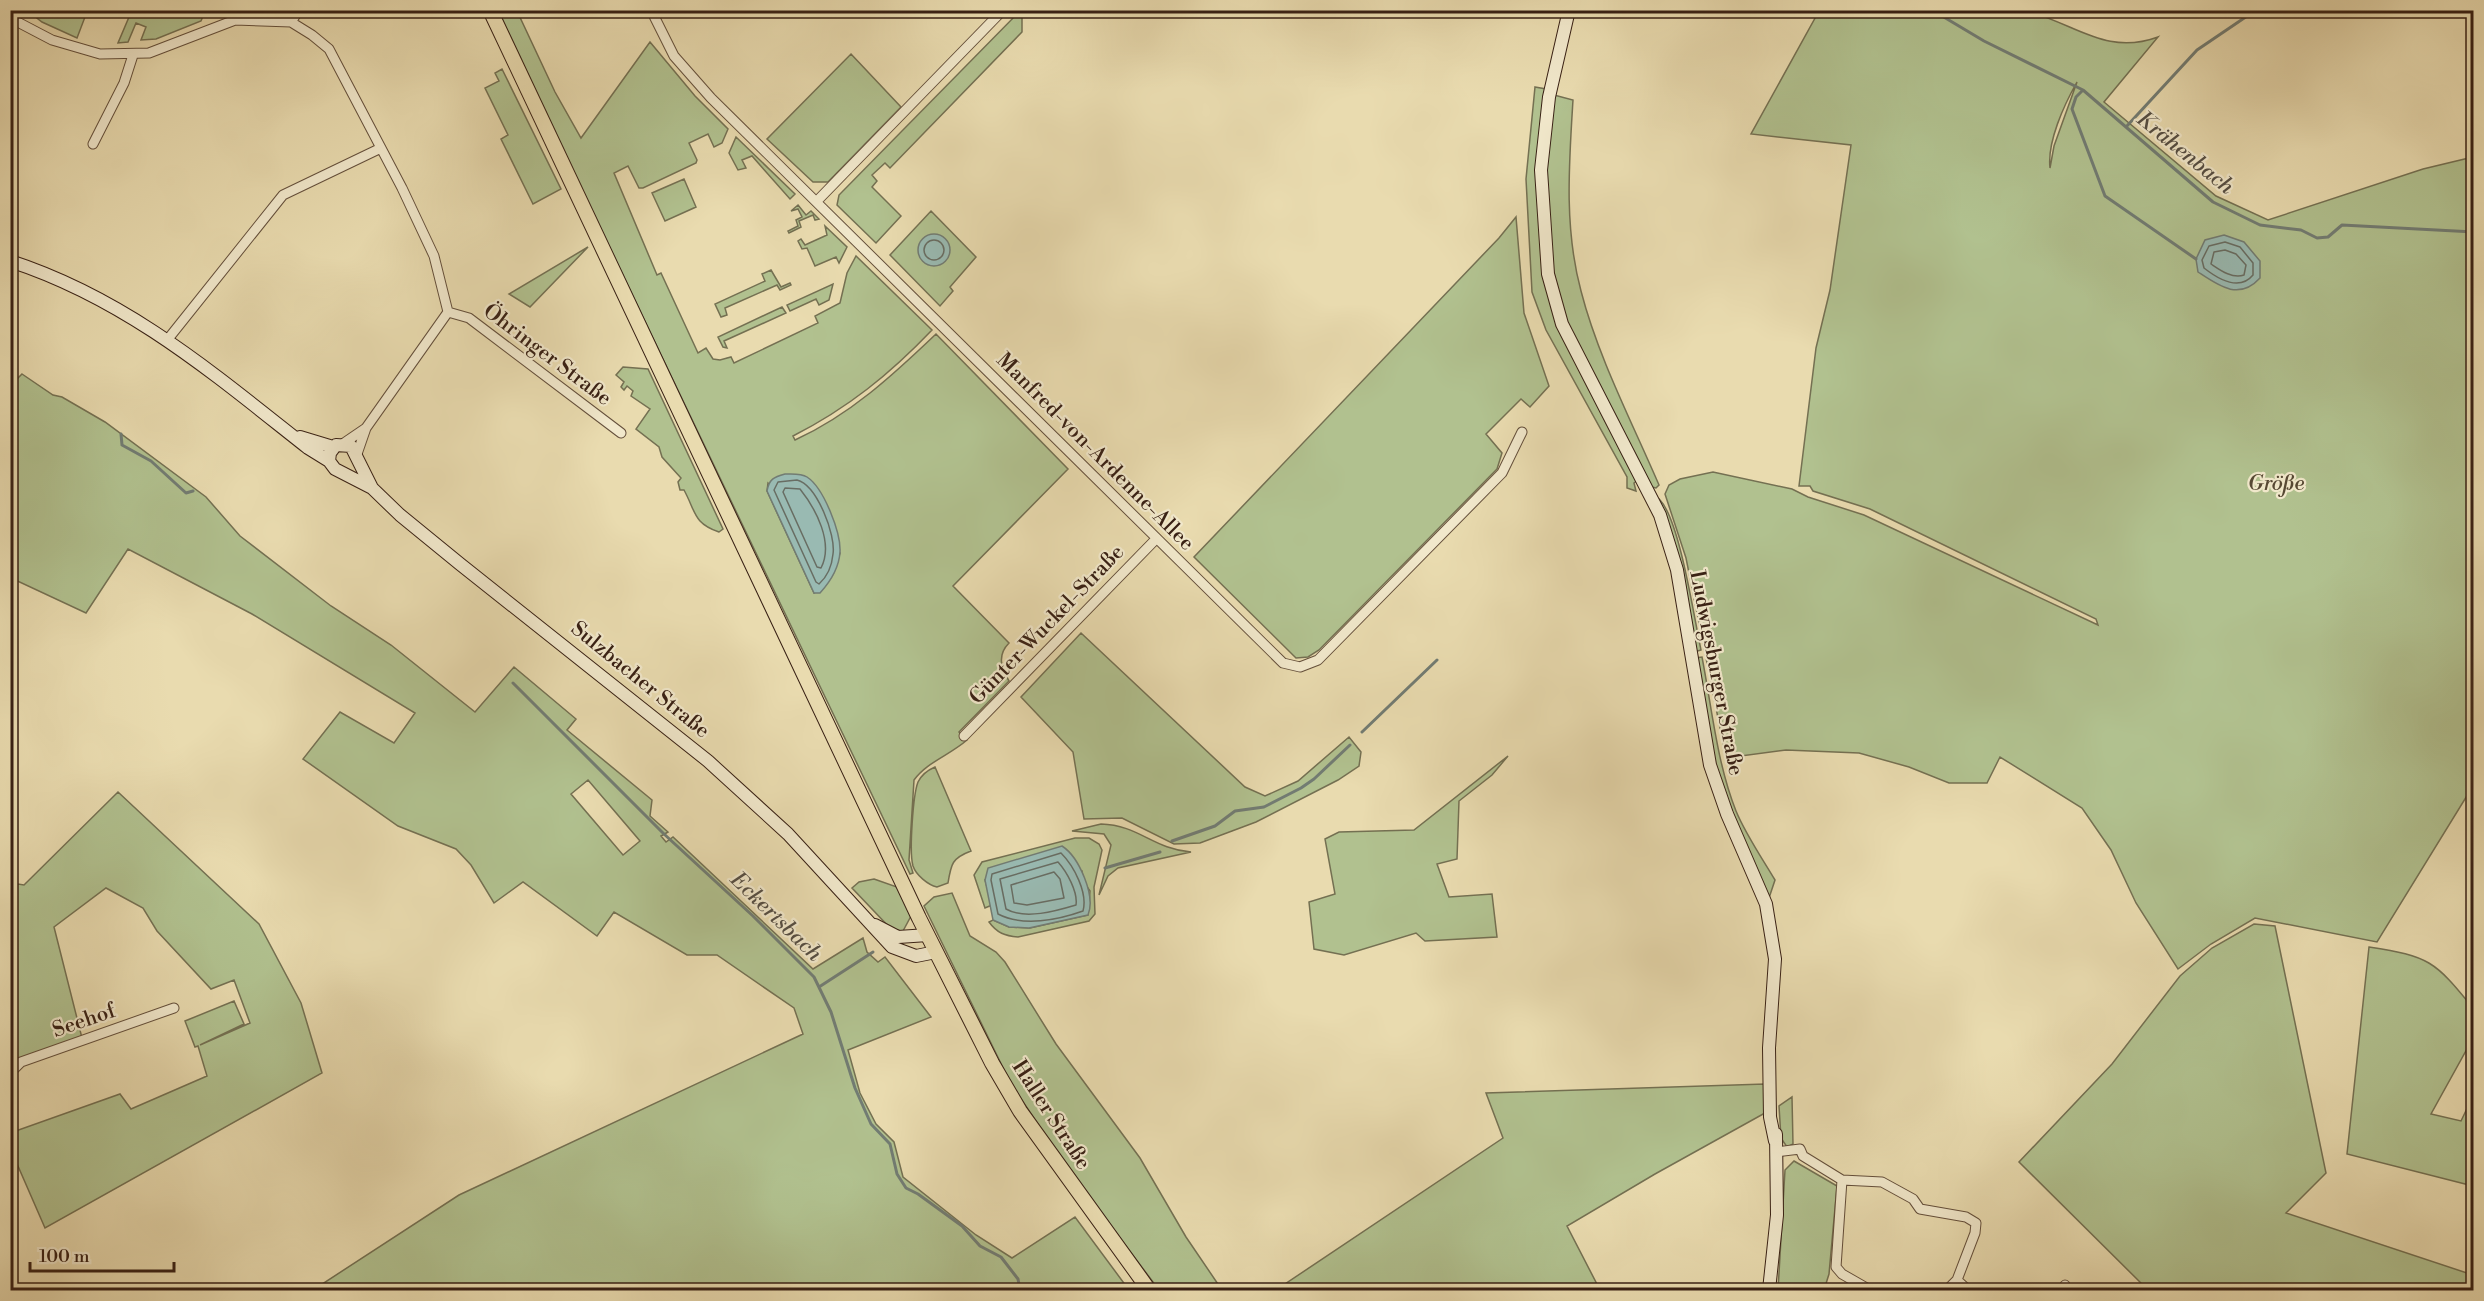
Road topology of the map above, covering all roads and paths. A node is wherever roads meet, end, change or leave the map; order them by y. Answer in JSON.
{"nodes":[{"id":1,"x":300,"y":10,"type":"edge"},
{"id":2,"x":490,"y":10,"type":"edge"},
{"id":3,"x":651,"y":10,"type":"edge"},
{"id":4,"x":1003,"y":10,"type":"edge"},
{"id":5,"x":1569,"y":10,"type":"edge"},
{"id":6,"x":235,"y":15,"type":"edge"},
{"id":7,"x":10,"y":18,"type":"edge"},
{"id":8,"x":291,"y":22,"type":"junction"},
{"id":9,"x":133,"y":55,"type":"junction"},
{"id":10,"x":93,"y":144,"type":"dead end"},
{"id":11,"x":381,"y":148,"type":"junction"},
{"id":12,"x":818,"y":201,"type":"junction"},
{"id":13,"x":10,"y":261,"type":"edge"},
{"id":14,"x":448,"y":312,"type":"junction"},
{"id":15,"x":168,"y":339,"type":"junction"},
{"id":16,"x":366,"y":428,"type":"junction"},
{"id":17,"x":1522,"y":432,"type":"dead end"},
{"id":18,"x":291,"y":433,"type":"junction"},
{"id":19,"x":621,"y":433,"type":"dead end"},
{"id":20,"x":338,"y":445,"type":"junction"},
{"id":21,"x":357,"y":456,"type":"junction"},
{"id":22,"x":329,"y":460,"type":"junction"},
{"id":23,"x":342,"y":472,"type":"junction"},
{"id":24,"x":372,"y":488,"type":"junction"},
{"id":25,"x":1156,"y":539,"type":"junction"},
{"id":26,"x":964,"y":736,"type":"dead end"},
{"id":27,"x":866,"y":920,"type":"junction"},
{"id":28,"x":928,"y":935,"type":"junction"},
{"id":29,"x":936,"y":952,"type":"junction"},
{"id":30,"x":174,"y":1008,"type":"dead end"},
{"id":31,"x":10,"y":1073,"type":"edge"},
{"id":32,"x":1776,"y":1146,"type":"junction"},
{"id":33,"x":1842,"y":1180,"type":"junction"},
{"id":34,"x":1956,"y":1280,"type":"junction"},
{"id":35,"x":1149,"y":1290,"type":"edge"},
{"id":36,"x":1769,"y":1290,"type":"edge"},
{"id":37,"x":1870,"y":1290,"type":"edge"},
{"id":38,"x":1947,"y":1290,"type":"edge"},
{"id":39,"x":1968,"y":1290,"type":"edge"}],
"edges":[{"from":1,"to":8,"type":"street"},
{"from":2,"to":28,"type":"main road","name":"Haller Straße"},
{"from":3,"to":12,"type":"street","name":"Manfred-von-Ardenne-Allee"},
{"from":4,"to":12,"type":"street"},
{"from":5,"to":32,"type":"street","name":"Ludwigsburger Straße"},
{"from":6,"to":8,"type":"street"},
{"from":6,"to":9,"type":"street"},
{"from":7,"to":9,"type":"street"},
{"from":8,"to":11,"type":"street"},
{"from":9,"to":10,"type":"street"},
{"from":11,"to":14,"type":"street"},
{"from":11,"to":15,"type":"street"},
{"from":12,"to":25,"type":"street","name":"Manfred-von-Ardenne-Allee"},
{"from":13,"to":15,"type":"street","name":"Sulzbacher Straße"},
{"from":14,"to":16,"type":"street"},
{"from":14,"to":19,"type":"street","name":"Öhringer Straße"},
{"from":15,"to":18,"type":"street","name":"Sulzbacher Straße"},
{"from":16,"to":20,"type":"street"},
{"from":16,"to":21,"type":"street"},
{"from":17,"to":25,"type":"street","name":"Manfred-von-Ardenne-Allee"},
{"from":18,"to":20,"type":"street","name":"Sulzbacher Straße"},
{"from":18,"to":22,"type":"street","name":"Sulzbacher Straße"},
{"from":20,"to":21,"type":"street","name":"Sulzbacher Straße"},
{"from":20,"to":22,"type":"street"},
{"from":21,"to":23,"type":"street"},
{"from":21,"to":24,"type":"street","name":"Sulzbacher Straße"},
{"from":22,"to":23,"type":"street","name":"Sulzbacher Straße"},
{"from":23,"to":24,"type":"street","name":"Sulzbacher Straße"},
{"from":24,"to":27,"type":"street","name":"Sulzbacher Straße"},
{"from":25,"to":26,"type":"street","name":"Günter-Wuckel-Straße"},
{"from":27,"to":28,"type":"street"},
{"from":27,"to":29,"type":"street","name":"Sulzbacher Straße"},
{"from":28,"to":29,"type":"main road","name":"Haller Straße"},
{"from":29,"to":35,"type":"main road","name":"Haller Straße"},
{"from":30,"to":31,"type":"street","name":"Seehof"},
{"from":32,"to":33,"type":"street"},
{"from":32,"to":36,"type":"street","name":"Ludwigsburger Straße"},
{"from":33,"to":34,"type":"street"},
{"from":33,"to":37,"type":"street"},
{"from":34,"to":38,"type":"street"},
{"from":34,"to":39,"type":"street"}]}
